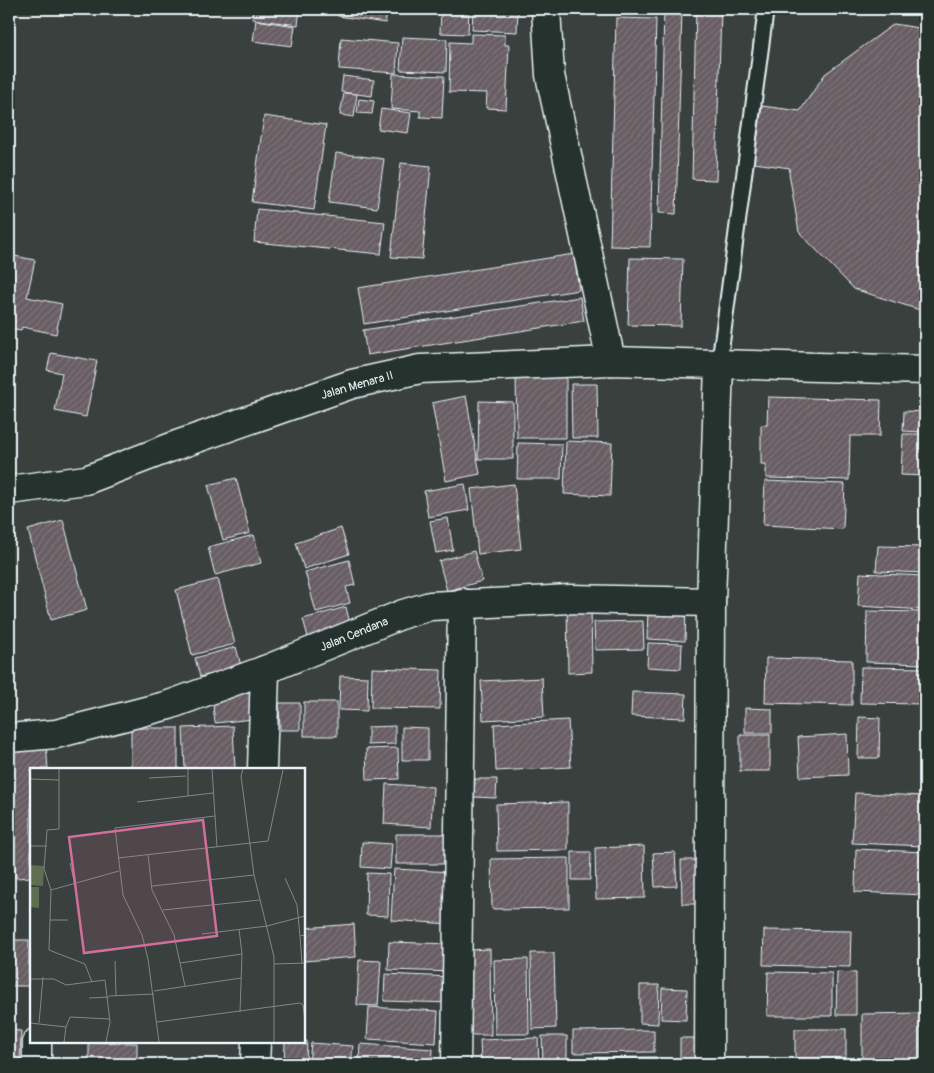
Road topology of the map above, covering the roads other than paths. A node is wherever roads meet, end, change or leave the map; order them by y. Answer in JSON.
{"nodes":[{"id":1,"x":546,"y":9,"type":"edge"},
{"id":2,"x":766,"y":9,"type":"edge"},
{"id":3,"x":611,"y":361,"type":"junction"},
{"id":4,"x":719,"y":365,"type":"junction"},
{"id":5,"x":925,"y":370,"type":"edge"},
{"id":6,"x":9,"y":490,"type":"edge"},
{"id":7,"x":711,"y":602,"type":"junction"},
{"id":8,"x":462,"y":603,"type":"junction"},
{"id":9,"x":265,"y":670,"type":"junction"},
{"id":10,"x":9,"y":738,"type":"edge"},
{"id":11,"x":262,"y":768,"type":"edge"},
{"id":12,"x":38,"y":1043,"type":"edge"},
{"id":13,"x":256,"y":1043,"type":"edge"},
{"id":14,"x":37,"y":1064,"type":"edge"},
{"id":15,"x":255,"y":1064,"type":"edge"},
{"id":16,"x":456,"y":1064,"type":"edge"},
{"id":17,"x":709,"y":1064,"type":"edge"}],
"edges":[{"from":1,"to":3,"type":"street"},
{"from":2,"to":4,"type":"lane"},
{"from":3,"to":4,"type":"street","name":"Jalan Menara II"},
{"from":3,"to":6,"type":"street","name":"Jalan Menara II"},
{"from":4,"to":5,"type":"street","name":"Jalan Menara II"},
{"from":4,"to":7,"type":"street"},
{"from":7,"to":8,"type":"street","name":"Jalan Cendana"},
{"from":7,"to":17,"type":"street"},
{"from":8,"to":9,"type":"street","name":"Jalan Cendana"},
{"from":8,"to":16,"type":"street"},
{"from":9,"to":10,"type":"street","name":"Jalan Cendana"},
{"from":9,"to":11,"type":"street"},
{"from":12,"to":14,"type":"street"},
{"from":13,"to":15,"type":"street"}]}
